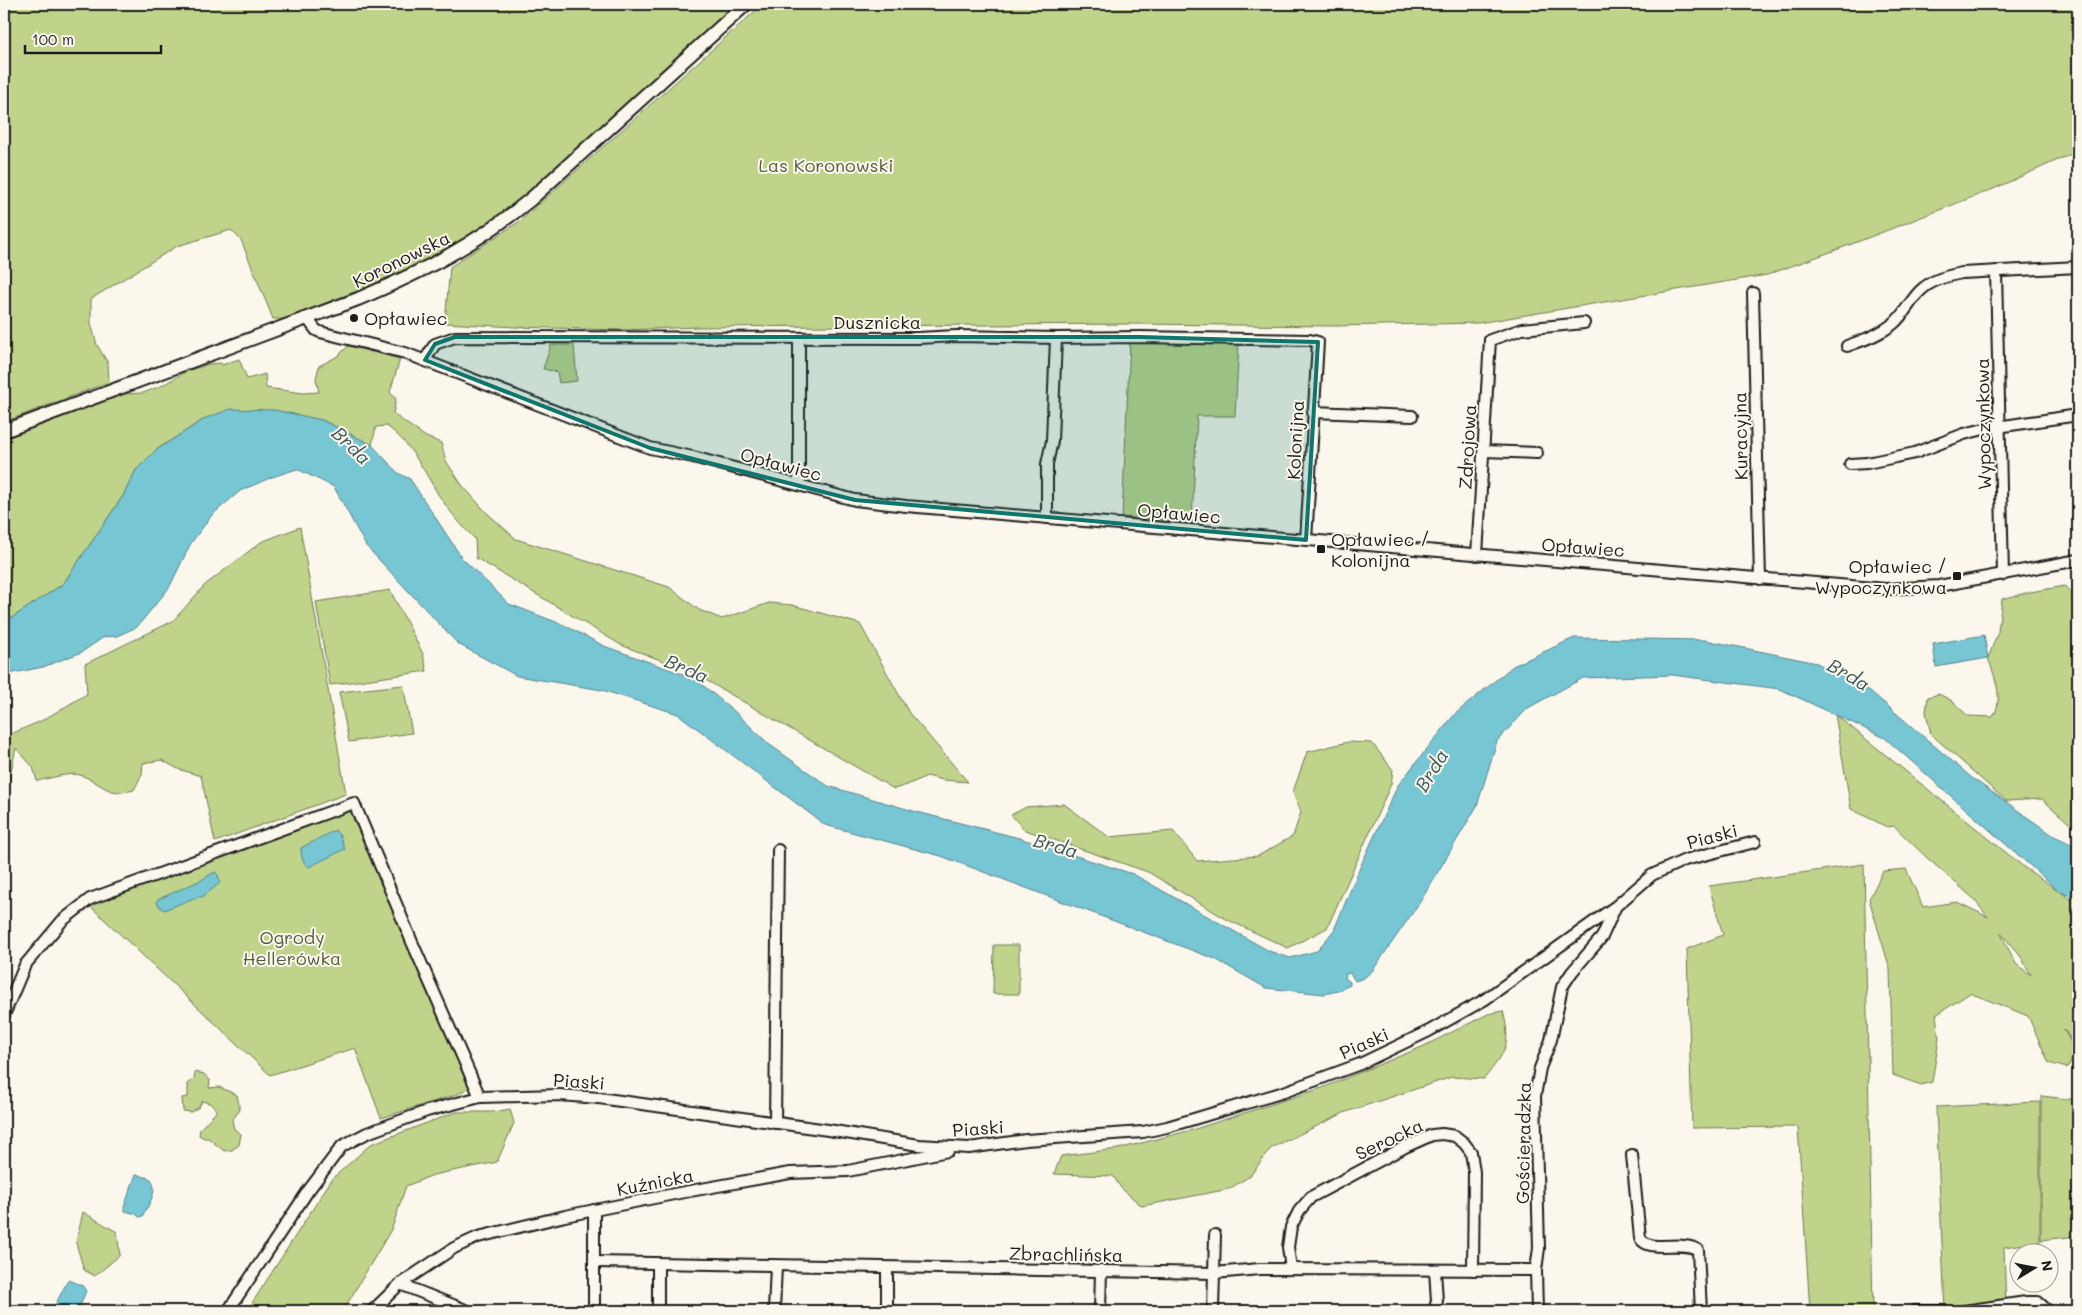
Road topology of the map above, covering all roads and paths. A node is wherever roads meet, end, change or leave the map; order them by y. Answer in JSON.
{"nodes":[{"id":1,"x":746,"y":4,"type":"edge"},
{"id":2,"x":2078,"y":267,"type":"edge"},
{"id":3,"x":1996,"y":272,"type":"junction"},
{"id":4,"x":1753,"y":293,"type":"dead end"},
{"id":5,"x":307,"y":318,"type":"junction"},
{"id":6,"x":1584,"y":323,"type":"dead end"},
{"id":7,"x":799,"y":338,"type":"junction"},
{"id":8,"x":1056,"y":338,"type":"junction"},
{"id":9,"x":1318,"y":342,"type":"joint"},
{"id":10,"x":1847,"y":346,"type":"dead end"},
{"id":11,"x":424,"y":360,"type":"junction"},
{"id":12,"x":1313,"y":412,"type":"junction"},
{"id":13,"x":2078,"y":415,"type":"edge"},
{"id":14,"x":1412,"y":416,"type":"dead end"},
{"id":15,"x":1998,"y":427,"type":"junction"},
{"id":16,"x":4,"y":431,"type":"edge"},
{"id":17,"x":1484,"y":451,"type":"junction"},
{"id":18,"x":1537,"y":453,"type":"dead end"},
{"id":19,"x":1850,"y":464,"type":"dead end"},
{"id":20,"x":799,"y":485,"type":"junction"},
{"id":21,"x":1047,"y":518,"type":"junction"},
{"id":22,"x":1306,"y":540,"type":"junction"},
{"id":23,"x":1477,"y":555,"type":"junction"},
{"id":24,"x":2078,"y":560,"type":"edge"},
{"id":25,"x":2003,"y":575,"type":"junction"},
{"id":26,"x":1760,"y":579,"type":"junction"},
{"id":27,"x":1755,"y":842,"type":"dead end"},
{"id":28,"x":778,"y":850,"type":"dead end"},
{"id":29,"x":1616,"y":906,"type":"junction"},
{"id":30,"x":4,"y":1015,"type":"edge"},
{"id":31,"x":480,"y":1097,"type":"junction"},
{"id":32,"x":775,"y":1123,"type":"junction"},
{"id":33,"x":969,"y":1148,"type":"junction"},
{"id":34,"x":1632,"y":1155,"type":"dead end"},
{"id":35,"x":594,"y":1210,"type":"junction"},
{"id":36,"x":1215,"y":1235,"type":"dead end"},
{"id":37,"x":595,"y":1262,"type":"junction"},
{"id":38,"x":658,"y":1264,"type":"junction"},
{"id":39,"x":776,"y":1266,"type":"junction"},
{"id":40,"x":888,"y":1268,"type":"junction"},
{"id":41,"x":1291,"y":1269,"type":"junction"},
{"id":42,"x":1101,"y":1270,"type":"junction"},
{"id":43,"x":1435,"y":1270,"type":"junction"},
{"id":44,"x":1473,"y":1270,"type":"junction"},
{"id":45,"x":1536,"y":1270,"type":"junction"},
{"id":46,"x":1214,"y":1273,"type":"junction"},
{"id":47,"x":400,"y":1284,"type":"junction"},
{"id":48,"x":228,"y":1311,"type":"edge"},
{"id":49,"x":372,"y":1311,"type":"edge"},
{"id":50,"x":468,"y":1311,"type":"edge"},
{"id":51,"x":594,"y":1311,"type":"edge"},
{"id":52,"x":658,"y":1311,"type":"edge"},
{"id":53,"x":774,"y":1311,"type":"edge"},
{"id":54,"x":887,"y":1311,"type":"edge"},
{"id":55,"x":1100,"y":1311,"type":"edge"},
{"id":56,"x":1213,"y":1311,"type":"edge"},
{"id":57,"x":1434,"y":1311,"type":"edge"},
{"id":58,"x":1537,"y":1311,"type":"edge"},
{"id":59,"x":1700,"y":1311,"type":"edge"},
{"id":60,"x":1915,"y":1311,"type":"edge"},
{"id":61,"x":1940,"y":1311,"type":"edge"},
{"id":62,"x":1964,"y":1311,"type":"edge"},
{"id":63,"x":2048,"y":1311,"type":"edge"}],
"edges":[{"from":1,"to":5,"type":"main road","name":"Koronowska"},
{"from":2,"to":3,"type":"street"},
{"from":3,"to":10,"type":"street"},
{"from":3,"to":15,"type":"street","name":"Wypoczynkowa"},
{"from":4,"to":26,"type":"street","name":"Kuracyjna"},
{"from":5,"to":11,"type":"street","name":"Opławiec"},
{"from":5,"to":16,"type":"main road","name":"Koronowska"},
{"from":6,"to":17,"type":"street","name":"Zdrojowa"},
{"from":7,"to":8,"type":"street","name":"Dusznicka"},
{"from":7,"to":11,"type":"street","name":"Dusznicka"},
{"from":7,"to":20,"type":"street"},
{"from":8,"to":9,"type":"street","name":"Dusznicka"},
{"from":8,"to":21,"type":"street"},
{"from":9,"to":12,"type":"street","name":"Kolonijna"},
{"from":11,"to":20,"type":"street","name":"Opławiec"},
{"from":12,"to":14,"type":"street"},
{"from":12,"to":22,"type":"street","name":"Kolonijna"},
{"from":13,"to":15,"type":"street"},
{"from":15,"to":19,"type":"street"},
{"from":15,"to":25,"type":"street","name":"Wypoczynkowa"},
{"from":17,"to":18,"type":"street"},
{"from":17,"to":23,"type":"street","name":"Zdrojowa"},
{"from":20,"to":21,"type":"street","name":"Opławiec"},
{"from":21,"to":22,"type":"street","name":"Opławiec"},
{"from":22,"to":23,"type":"street","name":"Opławiec"},
{"from":23,"to":26,"type":"street","name":"Opławiec"},
{"from":24,"to":25,"type":"street","name":"Opławiec"},
{"from":25,"to":26,"type":"street","name":"Opławiec"},
{"from":27,"to":29,"type":"street","name":"Piaski"},
{"from":28,"to":32,"type":"street"},
{"from":29,"to":33,"type":"street","name":"Piaski"},
{"from":29,"to":45,"type":"street","name":"Gościeradzka"},
{"from":30,"to":31,"type":"street"},
{"from":31,"to":32,"type":"street","name":"Piaski"},
{"from":31,"to":48,"type":"street","name":"Piaski"},
{"from":32,"to":33,"type":"street","name":"Piaski"},
{"from":33,"to":35,"type":"street","name":"Kuźnicka"},
{"from":34,"to":59,"type":"street"},
{"from":35,"to":37,"type":"street"},
{"from":35,"to":47,"type":"street","name":"Kuźnicka"},
{"from":36,"to":46,"type":"street"},
{"from":37,"to":38,"type":"street","name":"Zbrachlińska"},
{"from":37,"to":51,"type":"street"},
{"from":38,"to":39,"type":"street","name":"Zbrachlińska"},
{"from":38,"to":52,"type":"street"},
{"from":39,"to":40,"type":"street","name":"Zbrachlińska"},
{"from":39,"to":53,"type":"street"},
{"from":40,"to":42,"type":"street","name":"Zbrachlińska"},
{"from":40,"to":54,"type":"street"},
{"from":41,"to":43,"type":"street","name":"Zbrachlińska"},
{"from":41,"to":44,"type":"street","name":"Serocka"},
{"from":41,"to":46,"type":"street","name":"Zbrachlińska"},
{"from":42,"to":46,"type":"street","name":"Zbrachlińska"},
{"from":42,"to":55,"type":"street"},
{"from":43,"to":44,"type":"street","name":"Zbrachlińska"},
{"from":43,"to":57,"type":"street"},
{"from":44,"to":45,"type":"street","name":"Zbrachlińska"},
{"from":45,"to":58,"type":"street","name":"Gościeradzka"},
{"from":46,"to":56,"type":"street"},
{"from":47,"to":49,"type":"street","name":"Kuźnicka"},
{"from":47,"to":50,"type":"street"},
{"from":60,"to":61,"type":"street"},
{"from":62,"to":63,"type":"street"}]}
